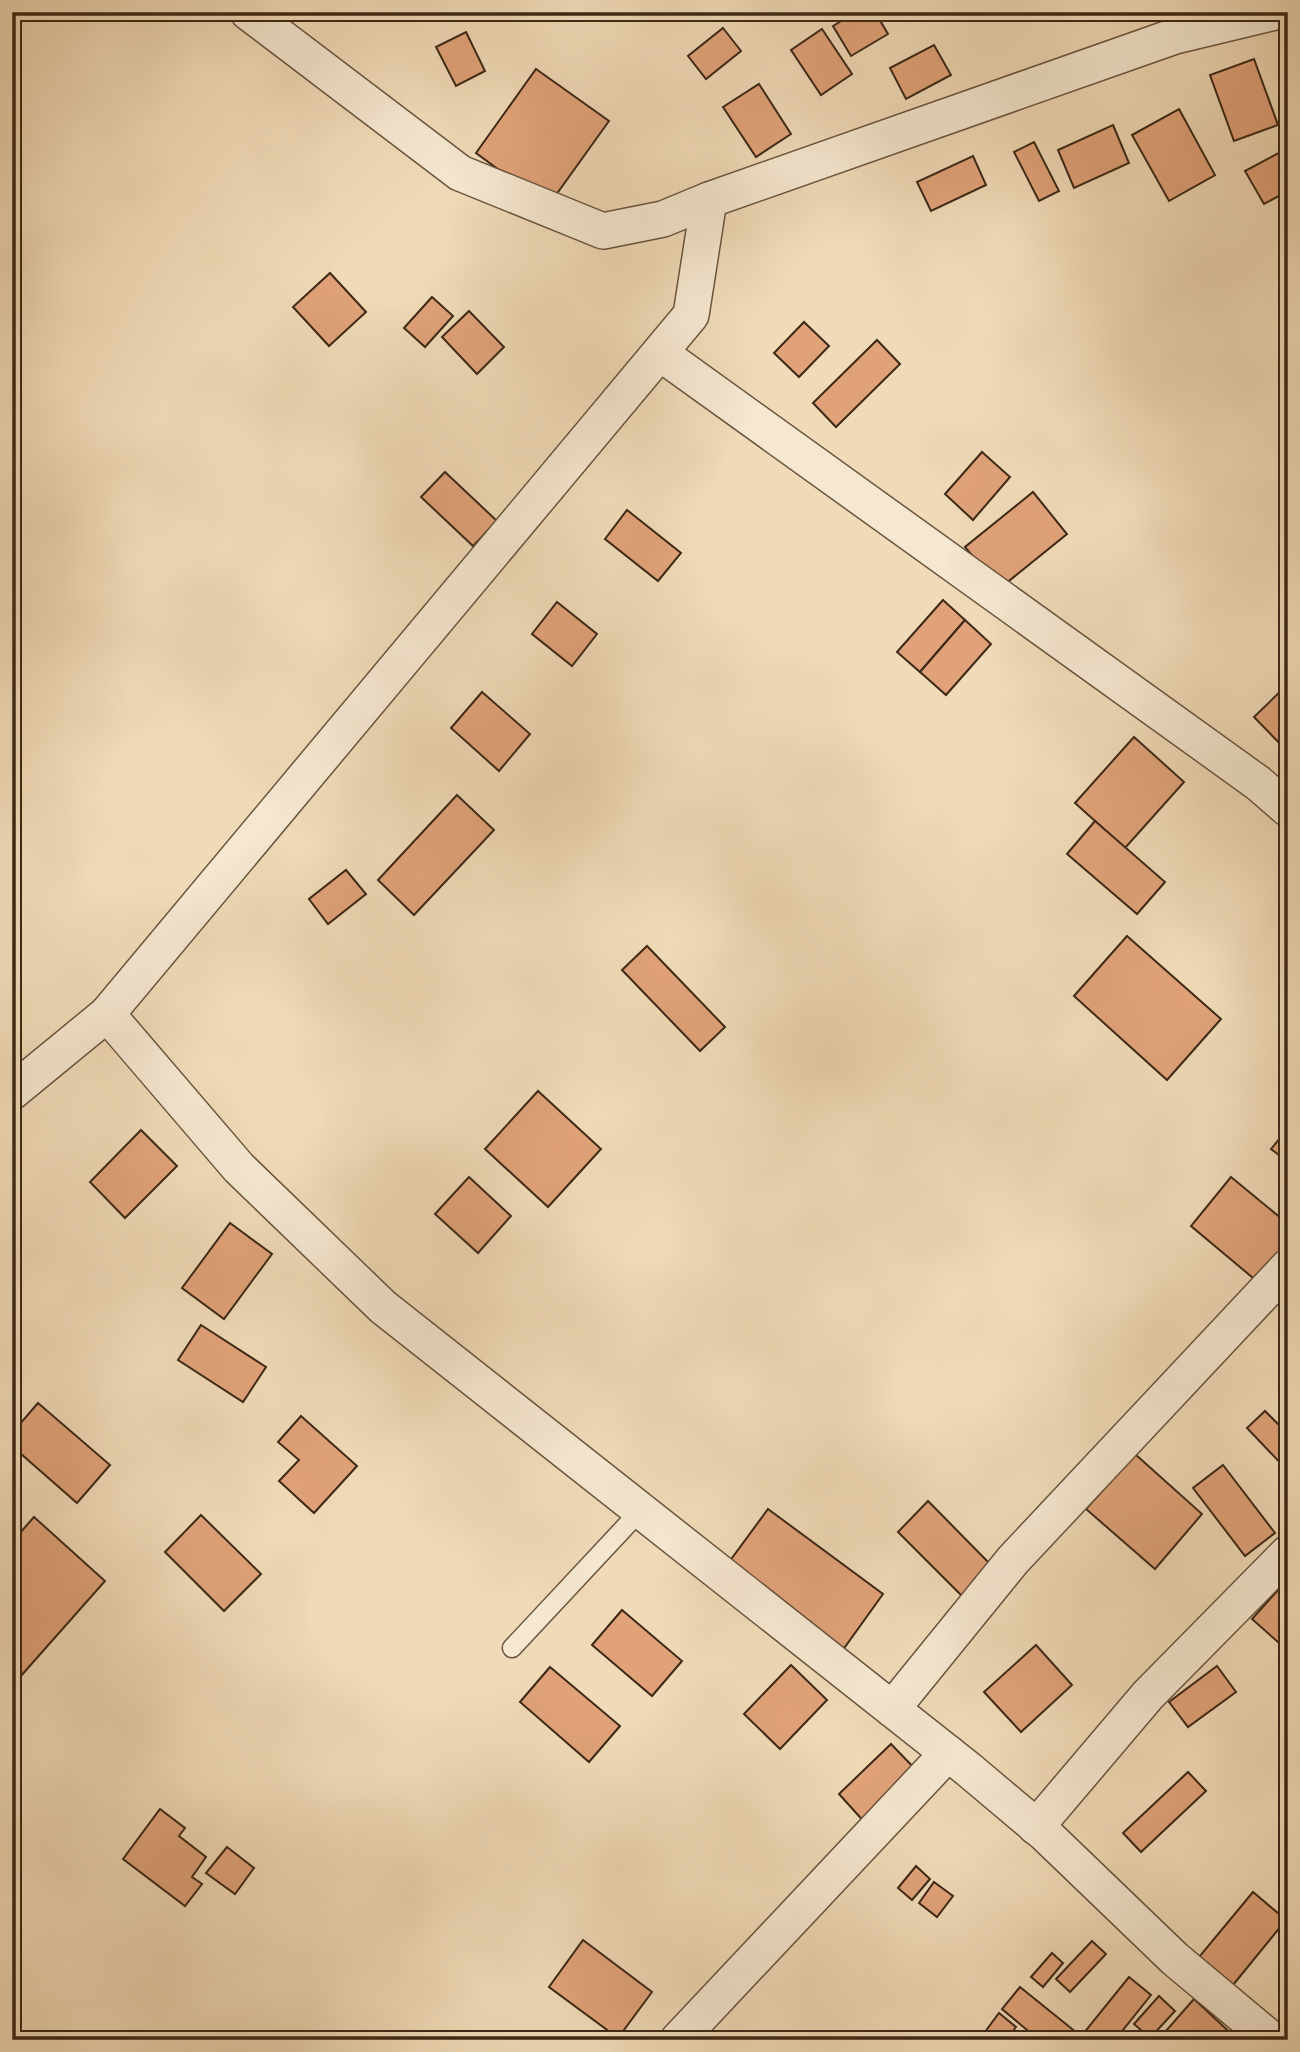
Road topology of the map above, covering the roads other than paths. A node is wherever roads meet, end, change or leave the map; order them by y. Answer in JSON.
{"nodes":[{"id":1,"x":248,"y":12,"type":"edge"},
{"id":2,"x":1275,"y":12,"type":"edge"},
{"id":3,"x":709,"y":200,"type":"junction"},
{"id":4,"x":660,"y":353,"type":"junction"},
{"id":5,"x":1288,"y":809,"type":"edge"},
{"id":6,"x":107,"y":1014,"type":"junction"},
{"id":7,"x":12,"y":1093,"type":"edge"},
{"id":8,"x":1288,"y":1267,"type":"edge"},
{"id":9,"x":640,"y":1511,"type":"junction"},
{"id":10,"x":1288,"y":1553,"type":"edge"},
{"id":11,"x":512,"y":1648,"type":"dead end"},
{"id":12,"x":892,"y":1709,"type":"junction"},
{"id":13,"x":948,"y":1753,"type":"junction"},
{"id":14,"x":1036,"y":1827,"type":"junction"},
{"id":15,"x":678,"y":2040,"type":"edge"},
{"id":16,"x":1272,"y":2040,"type":"edge"}],
"edges":[{"from":1,"to":3,"type":"street"},
{"from":2,"to":3,"type":"street"},
{"from":3,"to":4,"type":"street"},
{"from":4,"to":5,"type":"street"},
{"from":4,"to":6,"type":"street"},
{"from":6,"to":7,"type":"street"},
{"from":6,"to":9,"type":"street"},
{"from":8,"to":12,"type":"street"},
{"from":9,"to":11,"type":"lane"},
{"from":9,"to":12,"type":"street"},
{"from":10,"to":14,"type":"street"},
{"from":12,"to":13,"type":"street"},
{"from":13,"to":14,"type":"street"},
{"from":13,"to":15,"type":"street"},
{"from":14,"to":16,"type":"street"}]}
